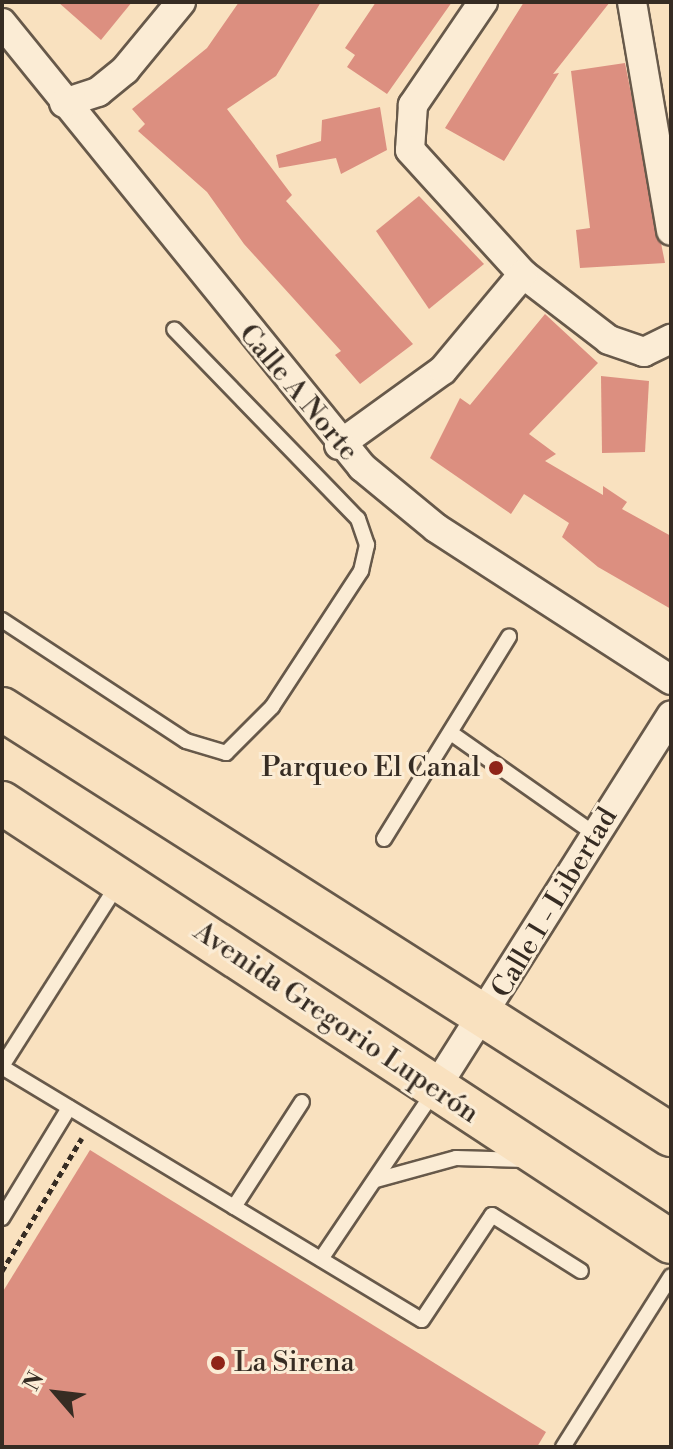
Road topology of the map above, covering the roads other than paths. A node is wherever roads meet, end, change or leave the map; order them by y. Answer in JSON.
{"nodes":[{"id":1,"x":181,"y":2,"type":"edge"},
{"id":2,"x":483,"y":2,"type":"edge"},
{"id":3,"x":632,"y":2,"type":"edge"},
{"id":4,"x":2,"y":23,"type":"edge"},
{"id":5,"x":64,"y":103,"type":"junction"},
{"id":6,"x":671,"y":231,"type":"edge"},
{"id":7,"x":523,"y":274,"type":"junction"},
{"id":8,"x":174,"y":329,"type":"dead end"},
{"id":9,"x":671,"y":339,"type":"edge"},
{"id":10,"x":339,"y":445,"type":"junction"},
{"id":11,"x":2,"y":620,"type":"edge"},
{"id":12,"x":509,"y":637,"type":"dead end"},
{"id":13,"x":671,"y":680,"type":"edge"},
{"id":14,"x":2,"y":709,"type":"edge"},
{"id":15,"x":671,"y":715,"type":"edge"},
{"id":16,"x":451,"y":733,"type":"junction"},
{"id":17,"x":2,"y":803,"type":"edge"},
{"id":18,"x":596,"y":835,"type":"junction"},
{"id":19,"x":384,"y":839,"type":"dead end"},
{"id":20,"x":121,"y":879,"type":"junction"},
{"id":21,"x":486,"y":1017,"type":"junction"},
{"id":22,"x":2,"y":1066,"type":"edge"},
{"id":23,"x":435,"y":1089,"type":"junction"},
{"id":24,"x":302,"y":1102,"type":"dead end"},
{"id":25,"x":69,"y":1108,"type":"junction"},
{"id":26,"x":671,"y":1135,"type":"edge"},
{"id":27,"x":542,"y":1161,"type":"junction"},
{"id":28,"x":376,"y":1180,"type":"junction"},
{"id":29,"x":234,"y":1207,"type":"junction"},
{"id":30,"x":2,"y":1218,"type":"edge"},
{"id":31,"x":671,"y":1242,"type":"edge"},
{"id":32,"x":321,"y":1259,"type":"junction"},
{"id":33,"x":581,"y":1271,"type":"dead end"},
{"id":34,"x":671,"y":1276,"type":"edge"},
{"id":35,"x":563,"y":1447,"type":"edge"}],
"edges":[{"from":1,"to":5,"type":"street"},
{"from":2,"to":7,"type":"street"},
{"from":3,"to":6,"type":"street"},
{"from":4,"to":5,"type":"street","name":"Calle A Norte"},
{"from":5,"to":10,"type":"street","name":"Calle A Norte"},
{"from":7,"to":9,"type":"street"},
{"from":7,"to":10,"type":"street"},
{"from":8,"to":11,"type":"lane"},
{"from":10,"to":13,"type":"street","name":"Calle A Norte"},
{"from":12,"to":16,"type":"lane"},
{"from":14,"to":21,"type":"main road"},
{"from":15,"to":18,"type":"street","name":"Calle 1 - Libertad"},
{"from":16,"to":18,"type":"lane"},
{"from":16,"to":19,"type":"lane"},
{"from":17,"to":20,"type":"main road","name":"Avenida Gregorio Luperón"},
{"from":18,"to":21,"type":"street","name":"Calle 1 - Libertad"},
{"from":20,"to":22,"type":"lane"},
{"from":20,"to":23,"type":"main road","name":"Avenida Gregorio Luperón"},
{"from":21,"to":23,"type":"street","name":"Calle 1 - Libertad"},
{"from":21,"to":26,"type":"main road"},
{"from":22,"to":25,"type":"lane"},
{"from":23,"to":27,"type":"main road","name":"Avenida Gregorio Luperón"},
{"from":23,"to":28,"type":"lane"},
{"from":24,"to":29,"type":"lane"},
{"from":25,"to":29,"type":"lane"},
{"from":25,"to":30,"type":"lane"},
{"from":27,"to":28,"type":"lane"},
{"from":27,"to":31,"type":"main road","name":"Avenida Gregorio Luperón"},
{"from":28,"to":32,"type":"lane"},
{"from":29,"to":32,"type":"lane"},
{"from":32,"to":33,"type":"lane"},
{"from":34,"to":35,"type":"lane"}]}
